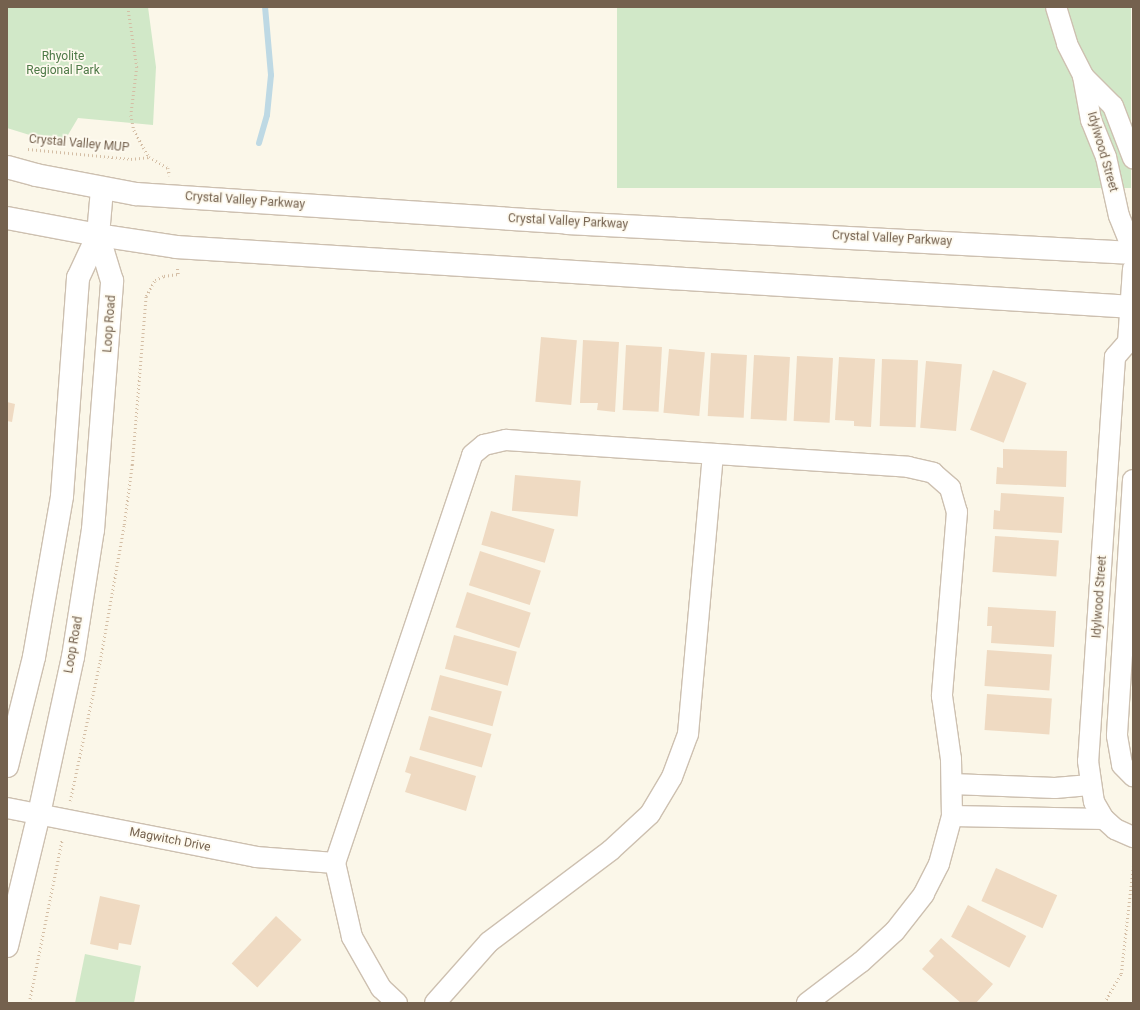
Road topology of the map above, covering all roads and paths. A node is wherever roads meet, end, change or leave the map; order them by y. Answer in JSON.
{"nodes":[{"id":1,"x":128,"y":7,"type":"edge"},
{"id":2,"x":1056,"y":7,"type":"edge"},
{"id":3,"x":1083,"y":76,"type":"junction"},
{"id":4,"x":20,"y":148,"type":"dead end"},
{"id":5,"x":1133,"y":158,"type":"edge"},
{"id":6,"x":7,"y":167,"type":"edge"},
{"id":7,"x":102,"y":189,"type":"junction"},
{"id":8,"x":7,"y":218,"type":"edge"},
{"id":9,"x":98,"y":235,"type":"junction"},
{"id":10,"x":1133,"y":252,"type":"edge"},
{"id":11,"x":1133,"y":269,"type":"edge"},
{"id":12,"x":1132,"y":307,"type":"edge"},
{"id":13,"x":1130,"y":346,"type":"edge"},
{"id":14,"x":713,"y":454,"type":"junction"},
{"id":15,"x":1133,"y":480,"type":"edge"},
{"id":16,"x":7,"y":766,"type":"edge"},
{"id":17,"x":1133,"y":776,"type":"edge"},
{"id":18,"x":952,"y":784,"type":"junction"},
{"id":19,"x":1090,"y":785,"type":"junction"},
{"id":20,"x":7,"y":808,"type":"edge"},
{"id":21,"x":39,"y":814,"type":"junction"},
{"id":22,"x":952,"y":816,"type":"junction"},
{"id":23,"x":1104,"y":819,"type":"junction"},
{"id":24,"x":1133,"y":837,"type":"edge"},
{"id":25,"x":335,"y":863,"type":"junction"},
{"id":26,"x":1133,"y":867,"type":"edge"},
{"id":27,"x":7,"y":946,"type":"edge"},
{"id":28,"x":397,"y":1003,"type":"edge"},
{"id":29,"x":435,"y":1003,"type":"edge"},
{"id":30,"x":807,"y":1003,"type":"edge"},
{"id":31,"x":1104,"y":1003,"type":"edge"}],
"edges":[{"from":1,"to":4,"type":"path","name":"Crystal Valley MUP"},
{"from":2,"to":3,"type":"street","name":"Idylwood Street"},
{"from":3,"to":5,"type":"street","name":"Idylwood Street"},
{"from":3,"to":10,"type":"street","name":"Idylwood Street"},
{"from":6,"to":7,"type":"main road","name":"Crystal Valley Parkway"},
{"from":7,"to":9,"type":"main road"},
{"from":7,"to":10,"type":"main road","name":"Crystal Valley Parkway"},
{"from":8,"to":9,"type":"main road"},
{"from":9,"to":12,"type":"main road"},
{"from":9,"to":16,"type":"main road"},
{"from":9,"to":21,"type":"main road","name":"Loop Road"},
{"from":11,"to":12,"type":"street","name":"Idylwood Street"},
{"from":12,"to":13,"type":"street","name":"Idylwood Street"},
{"from":13,"to":19,"type":"street","name":"Idylwood Street"},
{"from":14,"to":18,"type":"street"},
{"from":14,"to":25,"type":"street"},
{"from":14,"to":29,"type":"street"},
{"from":15,"to":17,"type":"street"},
{"from":18,"to":19,"type":"street"},
{"from":18,"to":22,"type":"street"},
{"from":19,"to":23,"type":"street","name":"Idylwood Street"},
{"from":20,"to":21,"type":"street","name":"Magwitch Drive"},
{"from":21,"to":25,"type":"street","name":"Magwitch Drive"},
{"from":21,"to":27,"type":"main road","name":"Loop Road"},
{"from":22,"to":23,"type":"street"},
{"from":22,"to":30,"type":"street"},
{"from":23,"to":24,"type":"street","name":"Idylwood Street"},
{"from":25,"to":28,"type":"street"},
{"from":26,"to":31,"type":"path"}]}
